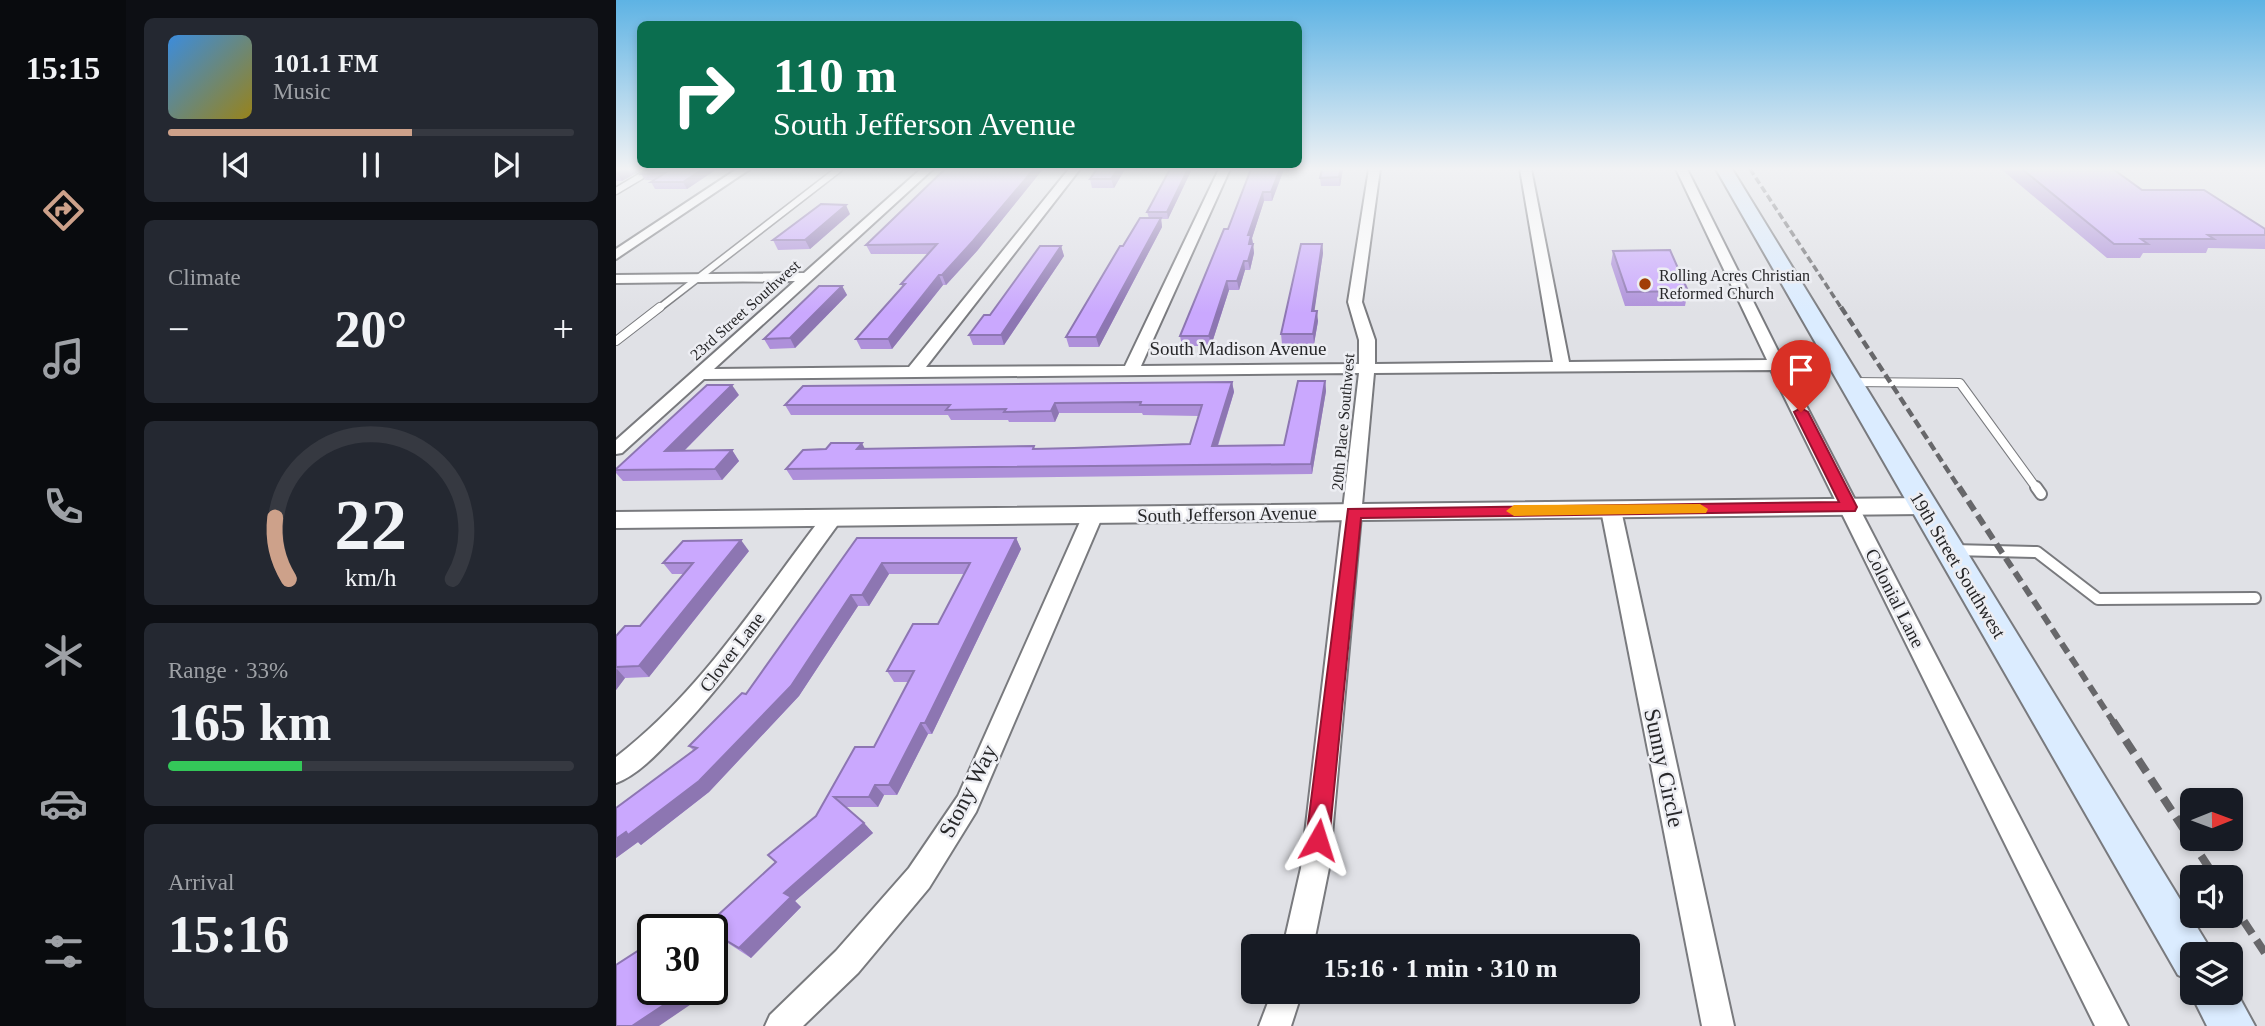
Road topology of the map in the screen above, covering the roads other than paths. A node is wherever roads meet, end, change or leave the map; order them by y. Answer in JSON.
{"nodes":[{"id":1,"x":673,"y":217,"type":"edge"},
{"id":2,"x":777,"y":217,"type":"edge"},
{"id":3,"x":875,"y":217,"type":"edge"},
{"id":4,"x":1037,"y":217,"type":"edge"},
{"id":5,"x":1203,"y":217,"type":"edge"},
{"id":6,"x":1368,"y":217,"type":"edge"},
{"id":7,"x":1534,"y":217,"type":"edge"},
{"id":8,"x":1704,"y":217,"type":"edge"},
{"id":9,"x":1752,"y":217,"type":"edge"},
{"id":10,"x":616,"y":255,"type":"edge"},
{"id":11,"x":698,"y":278,"type":"junction"},
{"id":12,"x":807,"y":278,"type":"junction"},
{"id":13,"x":616,"y":279,"type":"edge"},
{"id":14,"x":616,"y":341,"type":"edge"},
{"id":15,"x":1777,"y":365,"type":"junction"},
{"id":16,"x":1562,"y":366,"type":"junction"},
{"id":17,"x":1367,"y":368,"type":"junction"},
{"id":18,"x":1131,"y":370,"type":"junction"},
{"id":19,"x":914,"y":372,"type":"junction"},
{"id":20,"x":700,"y":374,"type":"junction"},
{"id":21,"x":1850,"y":382,"type":"junction"},
{"id":22,"x":616,"y":449,"type":"edge"},
{"id":23,"x":2041,"y":494,"type":"dead end"},
{"id":24,"x":1923,"y":506,"type":"junction"},
{"id":25,"x":1849,"y":507,"type":"junction"},
{"id":26,"x":1611,"y":510,"type":"junction"},
{"id":27,"x":1353,"y":512,"type":"junction"},
{"id":28,"x":1093,"y":515,"type":"junction"},
{"id":29,"x":832,"y":518,"type":"junction"},
{"id":30,"x":616,"y":520,"type":"edge"},
{"id":31,"x":1949,"y":551,"type":"junction"},
{"id":32,"x":2255,"y":598,"type":"dead end"},
{"id":33,"x":616,"y":772,"type":"edge"},
{"id":34,"x":1301,"y":934,"type":"edge"},
{"id":35,"x":2182,"y":942,"type":"edge"},
{"id":36,"x":1283,"y":1004,"type":"edge"},
{"id":37,"x":2220,"y":1005,"type":"edge"},
{"id":38,"x":781,"y":1026,"type":"edge"},
{"id":39,"x":1275,"y":1026,"type":"edge"},
{"id":40,"x":1718,"y":1026,"type":"edge"},
{"id":41,"x":2112,"y":1026,"type":"edge"},
{"id":42,"x":2232,"y":1026,"type":"edge"}],
"edges":[{"from":1,"to":10,"type":"street"},
{"from":2,"to":11,"type":"lane"},
{"from":3,"to":12,"type":"street","name":"23rd Street Southwest"},
{"from":4,"to":19,"type":"street"},
{"from":5,"to":18,"type":"street"},
{"from":6,"to":17,"type":"street","name":"20th Place Southwest"},
{"from":7,"to":16,"type":"street"},
{"from":8,"to":15,"type":"street","name":"Colonial Lane"},
{"from":9,"to":21,"type":"main road","name":"19th Street Southwest"},
{"from":11,"to":12,"type":"street"},
{"from":11,"to":13,"type":"street"},
{"from":11,"to":14,"type":"lane"},
{"from":12,"to":20,"type":"street","name":"23rd Street Southwest"},
{"from":15,"to":16,"type":"street","name":"South Madison Avenue"},
{"from":15,"to":25,"type":"street","name":"Colonial Lane"},
{"from":16,"to":17,"type":"street","name":"South Madison Avenue"},
{"from":17,"to":18,"type":"street","name":"South Madison Avenue"},
{"from":17,"to":27,"type":"street","name":"20th Place Southwest"},
{"from":18,"to":19,"type":"street","name":"South Madison Avenue"},
{"from":19,"to":20,"type":"street","name":"South Madison Avenue"},
{"from":20,"to":22,"type":"street","name":"23rd Street Southwest"},
{"from":21,"to":23,"type":"lane"},
{"from":21,"to":24,"type":"main road","name":"19th Street Southwest"},
{"from":24,"to":25,"type":"street","name":"South Jefferson Avenue"},
{"from":24,"to":31,"type":"main road","name":"19th Street Southwest"},
{"from":25,"to":26,"type":"street","name":"South Jefferson Avenue"},
{"from":25,"to":41,"type":"street","name":"Colonial Lane"},
{"from":26,"to":27,"type":"street","name":"South Jefferson Avenue"},
{"from":26,"to":40,"type":"street","name":"Sunny Circle"},
{"from":27,"to":28,"type":"street","name":"South Jefferson Avenue"},
{"from":27,"to":34,"type":"street","name":"20th Place Southwest"},
{"from":28,"to":29,"type":"street","name":"South Jefferson Avenue"},
{"from":28,"to":38,"type":"street","name":"Stony Way"},
{"from":29,"to":30,"type":"street","name":"South Jefferson Avenue"},
{"from":29,"to":33,"type":"street","name":"Clover Lane"},
{"from":31,"to":32,"type":"lane"},
{"from":31,"to":35,"type":"main road","name":"19th Street Southwest"},
{"from":36,"to":39,"type":"street"},
{"from":37,"to":42,"type":"main road"}]}
